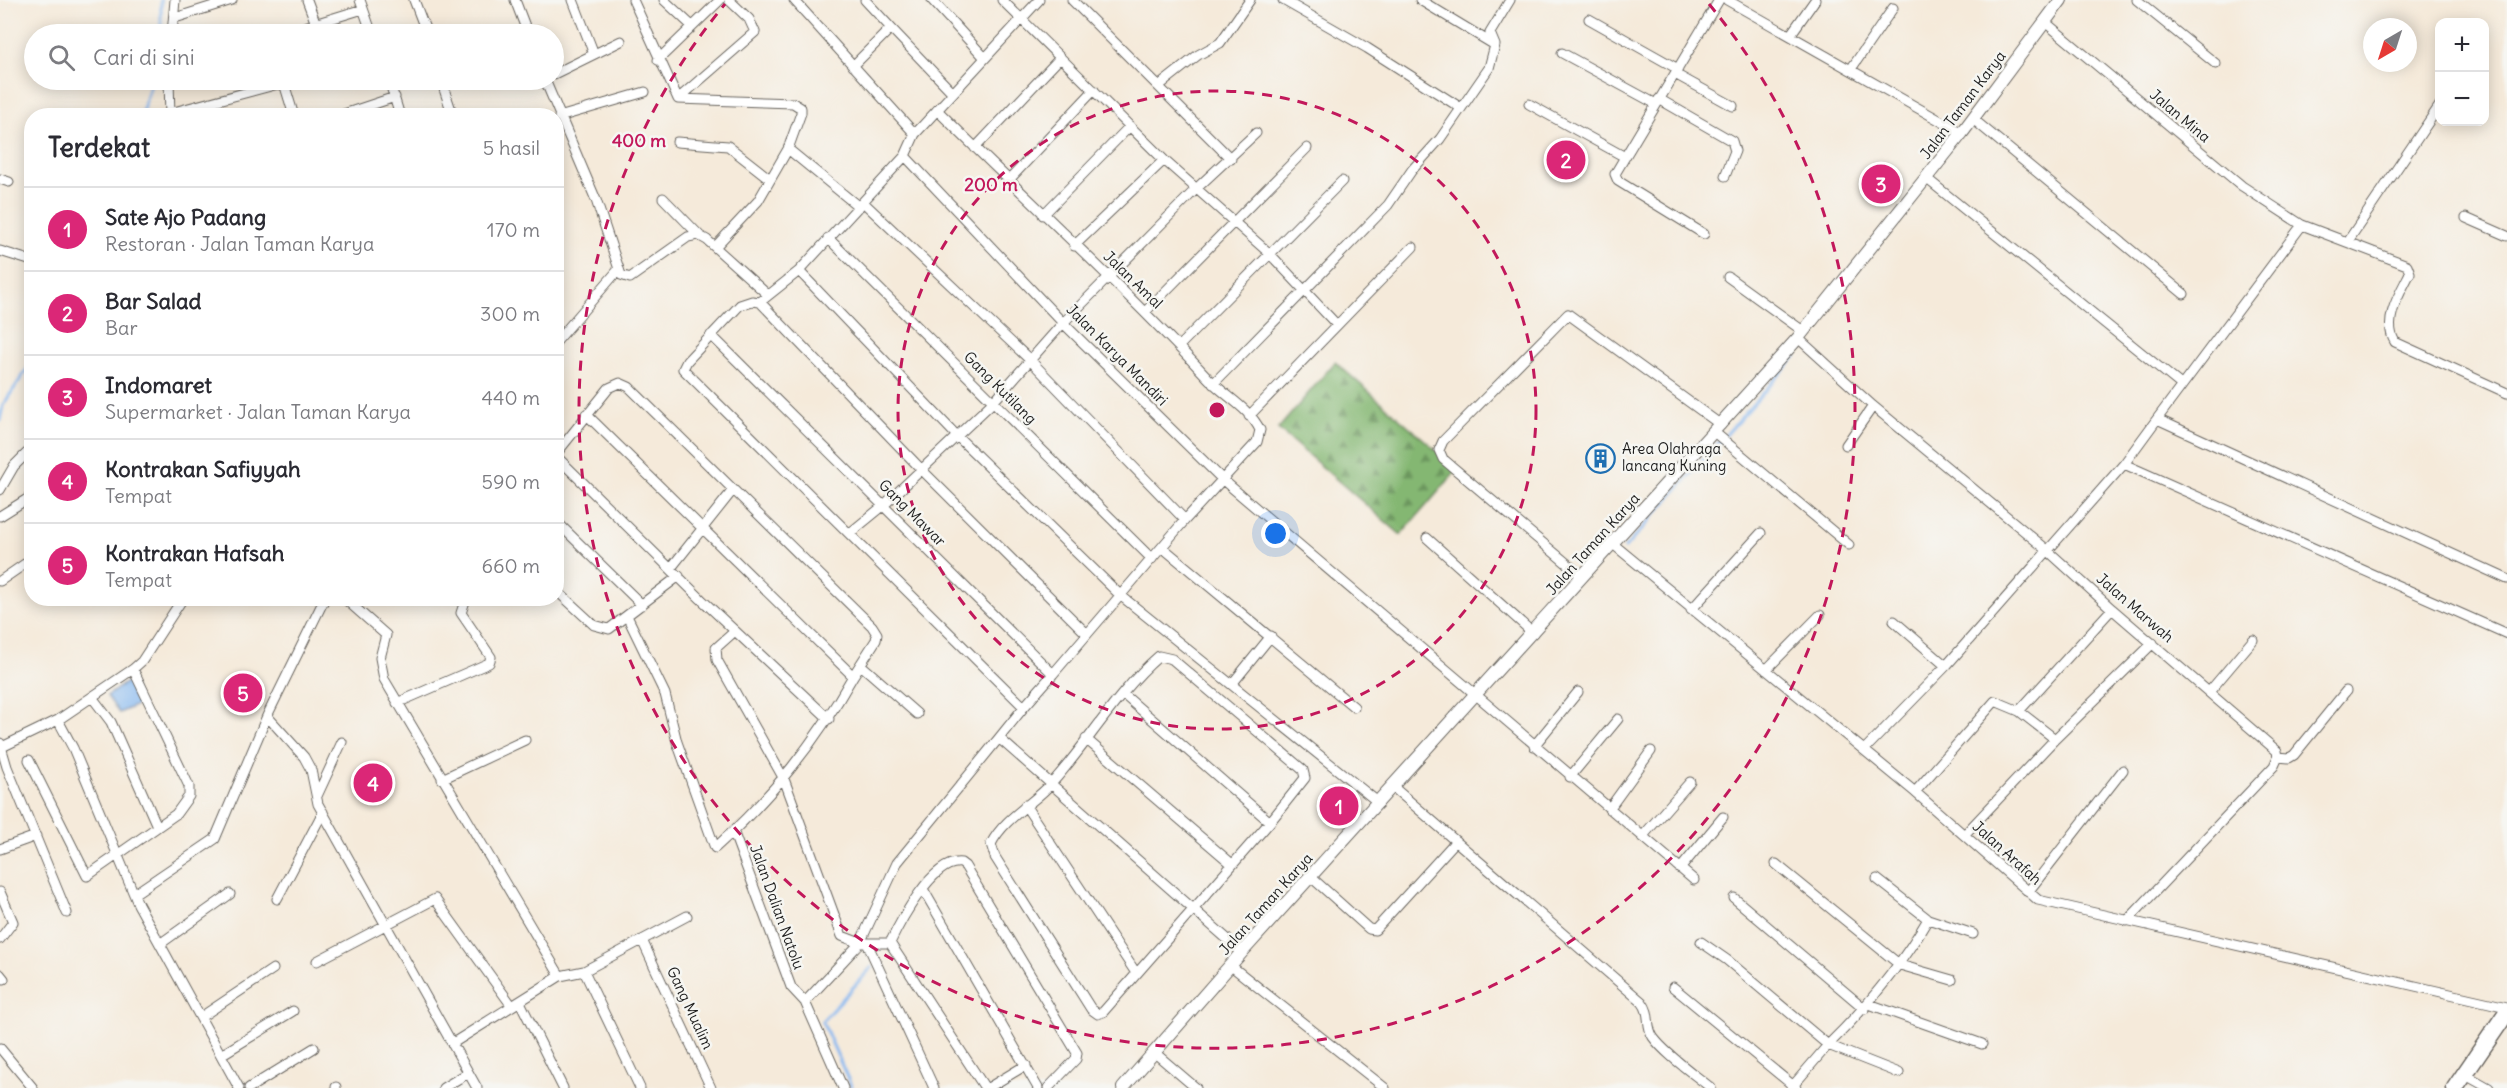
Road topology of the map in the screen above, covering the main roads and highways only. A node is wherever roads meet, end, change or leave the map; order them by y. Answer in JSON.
{"nodes":[{"id":1,"x":2507,"y":1012,"type":"edge"},
{"id":2,"x":2455,"y":1088,"type":"edge"}],
"edges":[{"from":1,"to":2,"type":"highway"}]}
